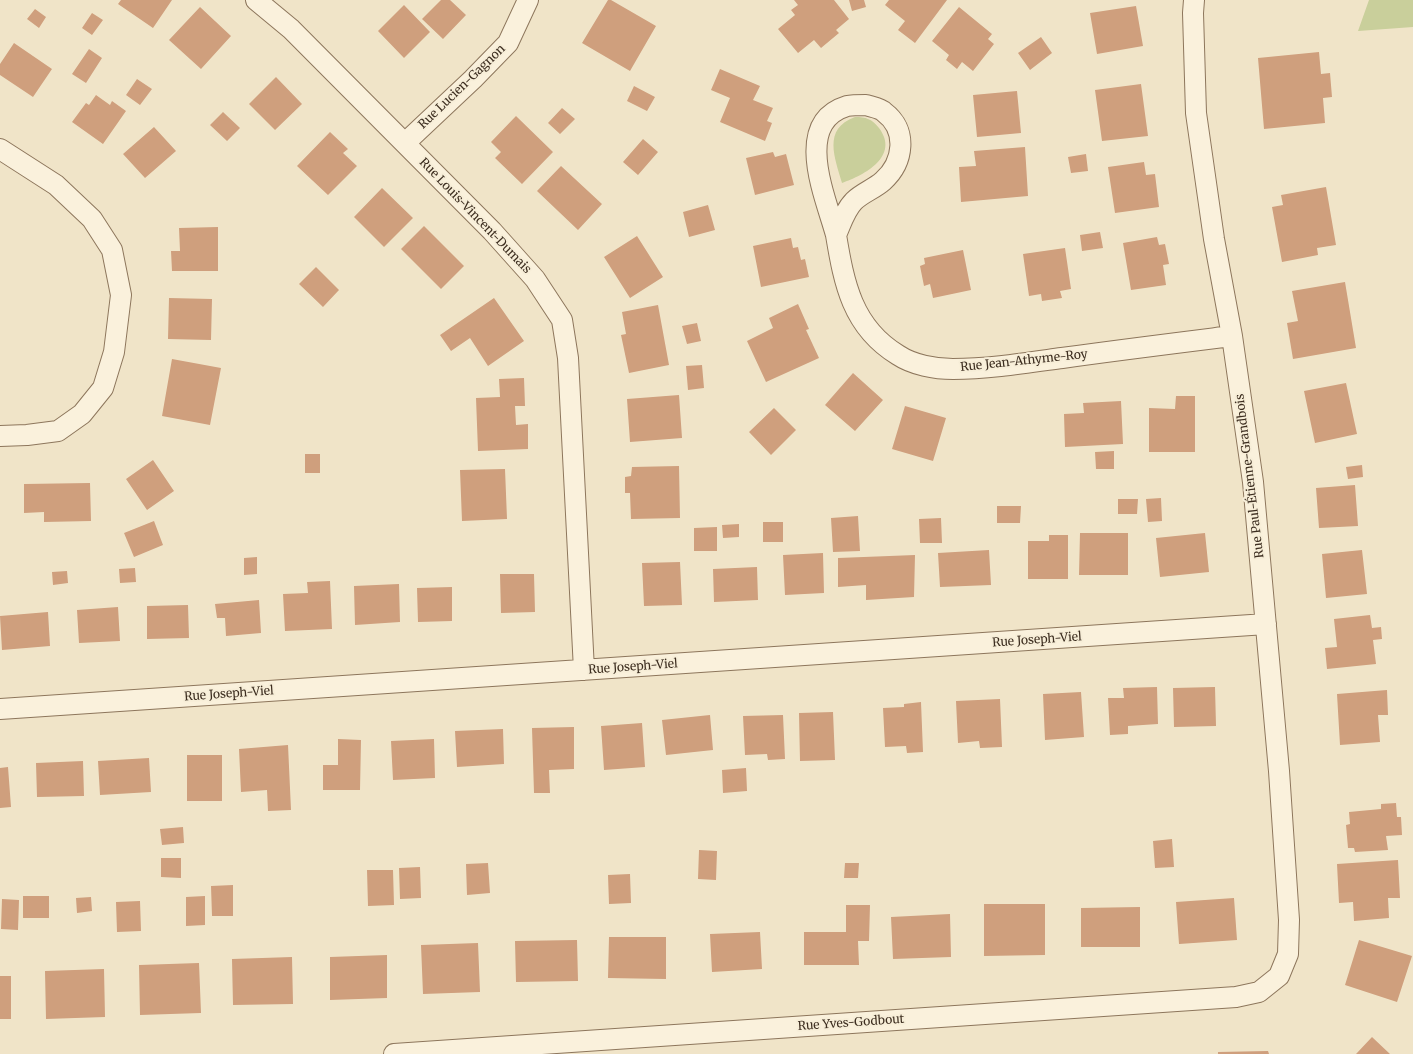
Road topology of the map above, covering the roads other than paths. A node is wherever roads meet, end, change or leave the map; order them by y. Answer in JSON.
{"nodes":[{"id":1,"x":256,"y":0,"type":"edge"},
{"id":2,"x":528,"y":0,"type":"edge"},
{"id":3,"x":1194,"y":0,"type":"edge"},
{"id":4,"x":405,"y":143,"type":"junction"},
{"id":5,"x":0,"y":149,"type":"edge"},
{"id":6,"x":836,"y":235,"type":"junction"},
{"id":7,"x":1232,"y":336,"type":"junction"},
{"id":8,"x":0,"y":436,"type":"edge"},
{"id":9,"x":1266,"y":624,"type":"junction"},
{"id":10,"x":584,"y":670,"type":"junction"},
{"id":11,"x":0,"y":709,"type":"edge"},
{"id":12,"x":1288,"y":954,"type":"joint"},
{"id":13,"x":394,"y":1054,"type":"edge"}],
"edges":[{"from":1,"to":4,"type":"street","name":"Rue Louis-Vincent-Dumais"},
{"from":2,"to":4,"type":"street","name":"Rue Lucien-Gagnon"},
{"from":3,"to":7,"type":"street","name":"Rue Paul-Étienne-Grandbois"},
{"from":4,"to":10,"type":"street","name":"Rue Louis-Vincent-Dumais"},
{"from":5,"to":8,"type":"street"},
{"from":6,"to":6,"type":"street","name":"Rue Jean-Athyme-Roy"},
{"from":6,"to":7,"type":"street","name":"Rue Jean-Athyme-Roy"},
{"from":7,"to":9,"type":"street","name":"Rue Paul-Étienne-Grandbois"},
{"from":9,"to":10,"type":"street","name":"Rue Joseph-Viel"},
{"from":9,"to":12,"type":"street","name":"Rue Paul-Étienne-Grandbois"},
{"from":10,"to":11,"type":"street","name":"Rue Joseph-Viel"},
{"from":12,"to":13,"type":"street","name":"Rue Yves-Godbout"}]}
